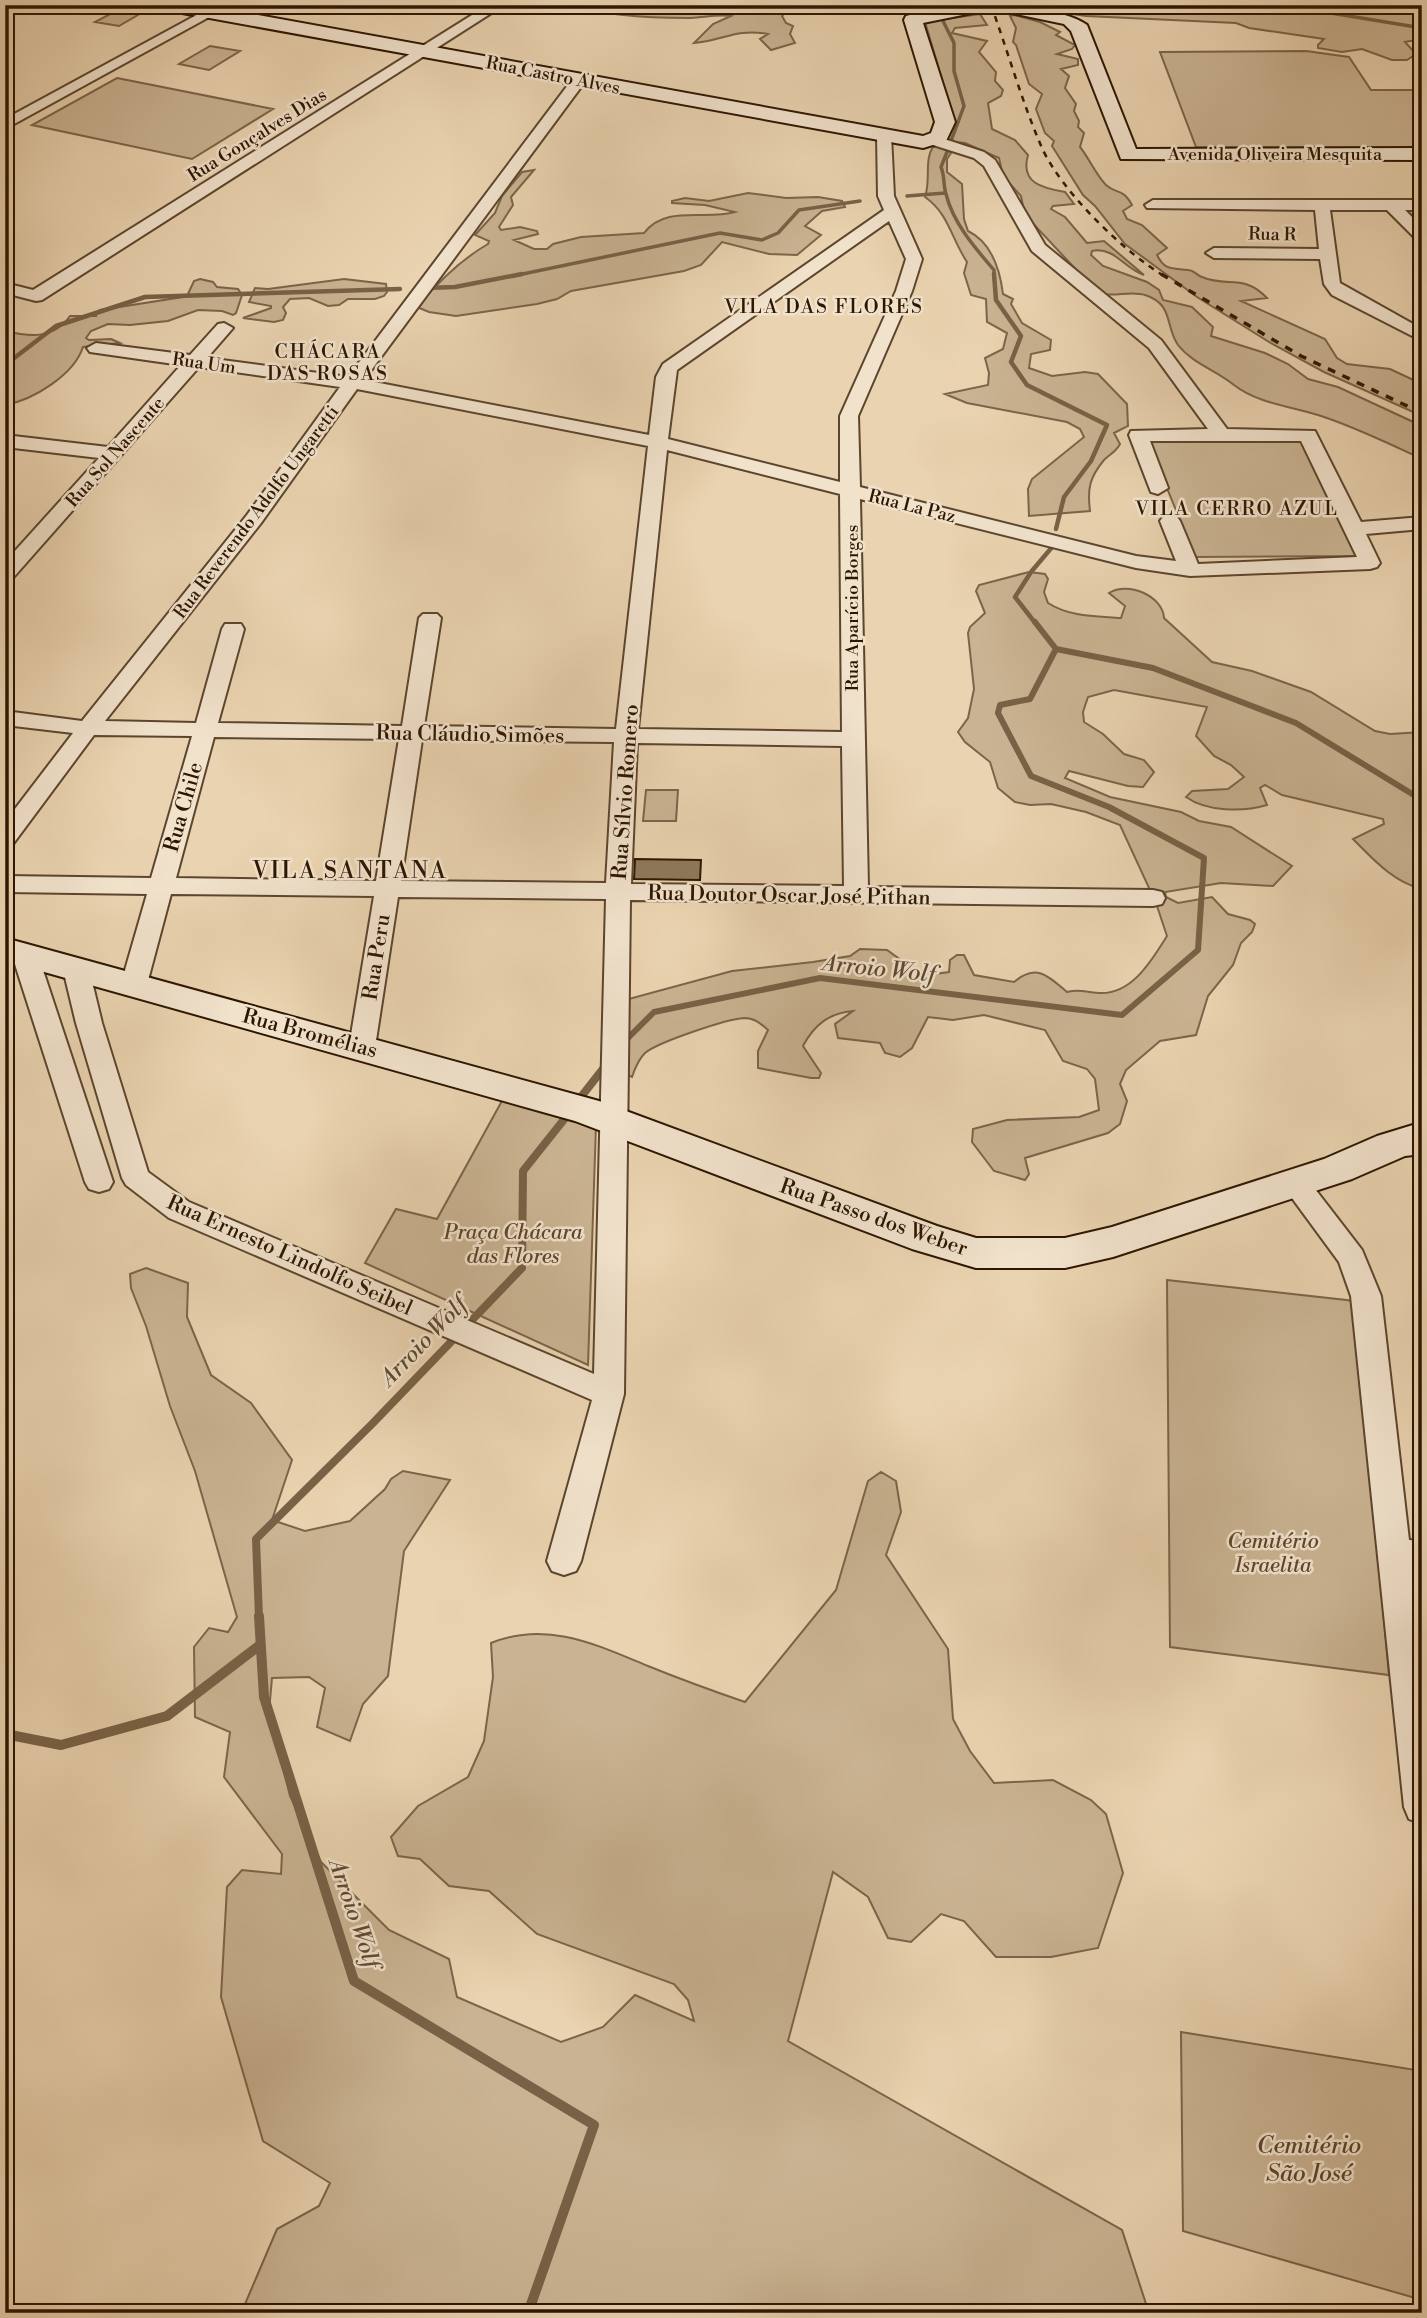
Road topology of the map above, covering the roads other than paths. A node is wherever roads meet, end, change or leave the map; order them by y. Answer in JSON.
{"nodes":[{"id":1,"x":171,"y":5,"type":"edge"},
{"id":2,"x":498,"y":5,"type":"edge"},
{"id":3,"x":987,"y":5,"type":"edge"},
{"id":4,"x":996,"y":5,"type":"edge"},
{"id":5,"x":218,"y":9,"type":"edge"},
{"id":6,"x":427,"y":52,"type":"junction"},
{"id":7,"x":579,"y":80,"type":"junction"},
{"id":8,"x":5,"y":125,"type":"edge"},
{"id":9,"x":884,"y":135,"type":"junction"},
{"id":10,"x":935,"y":141,"type":"junction"},
{"id":11,"x":1422,"y":154,"type":"edge"},
{"id":12,"x":1153,"y":205,"type":"dead end"},
{"id":13,"x":1422,"y":205,"type":"edge"},
{"id":14,"x":1322,"y":206,"type":"junction"},
{"id":15,"x":1392,"y":206,"type":"junction"},
{"id":16,"x":891,"y":212,"type":"junction"},
{"id":17,"x":1422,"y":236,"type":"edge"},
{"id":18,"x":1214,"y":253,"type":"dead end"},
{"id":19,"x":1328,"y":254,"type":"junction"},
{"id":20,"x":5,"y":288,"type":"edge"},
{"id":21,"x":224,"y":328,"type":"dead end"},
{"id":22,"x":1422,"y":336,"type":"edge"},
{"id":23,"x":96,"y":348,"type":"dead end"},
{"id":24,"x":193,"y":361,"type":"junction"},
{"id":25,"x":353,"y":383,"type":"junction"},
{"id":26,"x":1221,"y":434,"type":"junction"},
{"id":27,"x":5,"y":441,"type":"edge"},
{"id":28,"x":657,"y":442,"type":"junction"},
{"id":29,"x":115,"y":454,"type":"junction"},
{"id":30,"x":1158,"y":488,"type":"dead end"},
{"id":31,"x":851,"y":490,"type":"junction"},
{"id":32,"x":1170,"y":521,"type":"dead end"},
{"id":33,"x":1422,"y":523,"type":"edge"},
{"id":34,"x":1353,"y":529,"type":"junction"},
{"id":35,"x":1189,"y":570,"type":"junction"},
{"id":36,"x":5,"y":575,"type":"edge"},
{"id":37,"x":430,"y":618,"type":"dead end"},
{"id":38,"x":233,"y":629,"type":"dead end"},
{"id":39,"x":5,"y":718,"type":"edge"},
{"id":40,"x":88,"y":728,"type":"junction"},
{"id":41,"x":205,"y":730,"type":"junction"},
{"id":42,"x":412,"y":733,"type":"junction"},
{"id":43,"x":626,"y":736,"type":"junction"},
{"id":44,"x":852,"y":739,"type":"junction"},
{"id":45,"x":5,"y":839,"type":"edge"},
{"id":46,"x":5,"y":884,"type":"edge"},
{"id":47,"x":160,"y":885,"type":"junction"},
{"id":48,"x":387,"y":890,"type":"junction"},
{"id":49,"x":618,"y":893,"type":"junction"},
{"id":50,"x":856,"y":896,"type":"junction"},
{"id":51,"x":1153,"y":898,"type":"dead end"},
{"id":52,"x":15,"y":952,"type":"edge"},
{"id":53,"x":76,"y":969,"type":"junction"},
{"id":54,"x":134,"y":985,"type":"junction"},
{"id":55,"x":362,"y":1047,"type":"junction"},
{"id":56,"x":111,"y":1098,"type":"junction"},
{"id":57,"x":75,"y":1112,"type":"junction"},
{"id":58,"x":613,"y":1120,"type":"junction"},
{"id":59,"x":1422,"y":1140,"type":"edge"},
{"id":60,"x":99,"y":1181,"type":"dead end"},
{"id":61,"x":1295,"y":1184,"type":"junction"},
{"id":62,"x":609,"y":1394,"type":"junction"},
{"id":63,"x":1409,"y":1554,"type":"edge"},
{"id":64,"x":564,"y":1561,"type":"dead end"},
{"id":65,"x":1422,"y":1807,"type":"edge"}],
"edges":[{"from":1,"to":5,"type":"street","name":"Rua Castro Alves"},
{"from":2,"to":6,"type":"street","name":"Rua Gonçalves Dias"},
{"from":3,"to":10,"type":"street"},
{"from":4,"to":11,"type":"street","name":"Avenida Oliveira Mesquita"},
{"from":5,"to":6,"type":"street","name":"Rua Castro Alves"},
{"from":5,"to":8,"type":"street"},
{"from":6,"to":7,"type":"street","name":"Rua Castro Alves"},
{"from":6,"to":20,"type":"street","name":"Rua Gonçalves Dias"},
{"from":7,"to":9,"type":"street","name":"Rua Castro Alves"},
{"from":7,"to":25,"type":"street","name":"Rua Reverendo Adolfo Ungaretti"},
{"from":9,"to":10,"type":"street","name":"Rua Castro Alves"},
{"from":9,"to":16,"type":"street"},
{"from":10,"to":26,"type":"street"},
{"from":12,"to":14,"type":"street"},
{"from":13,"to":15,"type":"street"},
{"from":14,"to":15,"type":"street"},
{"from":14,"to":19,"type":"street"},
{"from":15,"to":17,"type":"street"},
{"from":16,"to":28,"type":"street","name":"Rua Sílvio Romero"},
{"from":16,"to":31,"type":"street","name":"Rua Aparício Borges"},
{"from":18,"to":19,"type":"street","name":"Rua R"},
{"from":19,"to":22,"type":"street"},
{"from":21,"to":24,"type":"street","name":"Rua Sol Nascente"},
{"from":23,"to":24,"type":"street","name":"Rua Um"},
{"from":24,"to":25,"type":"street","name":"Rua Um"},
{"from":24,"to":29,"type":"street","name":"Rua Sol Nascente"},
{"from":25,"to":28,"type":"street","name":"Rua La Paz"},
{"from":25,"to":40,"type":"street","name":"Rua Reverendo Adolfo Ungaretti"},
{"from":26,"to":30,"type":"street"},
{"from":26,"to":34,"type":"street"},
{"from":27,"to":29,"type":"street"},
{"from":28,"to":31,"type":"street","name":"Rua La Paz"},
{"from":28,"to":43,"type":"street","name":"Rua Sílvio Romero"},
{"from":29,"to":36,"type":"street","name":"Rua Sol Nascente"},
{"from":31,"to":35,"type":"street","name":"Rua La Paz"},
{"from":31,"to":44,"type":"street","name":"Rua Aparício Borges"},
{"from":32,"to":35,"type":"street"},
{"from":33,"to":34,"type":"street"},
{"from":34,"to":35,"type":"street","name":"Rua La Paz"},
{"from":37,"to":42,"type":"street","name":"Rua Peru"},
{"from":38,"to":41,"type":"street","name":"Rua Chile"},
{"from":39,"to":40,"type":"street","name":"Rua Cláudio Simões"},
{"from":40,"to":41,"type":"street","name":"Rua Cláudio Simões"},
{"from":40,"to":45,"type":"street","name":"Rua Reverendo Adolfo Ungaretti"},
{"from":41,"to":42,"type":"street","name":"Rua Cláudio Simões"},
{"from":41,"to":47,"type":"street","name":"Rua Chile"},
{"from":42,"to":43,"type":"street","name":"Rua Cláudio Simões"},
{"from":42,"to":48,"type":"street","name":"Rua Peru"},
{"from":43,"to":44,"type":"street","name":"Rua Cláudio Simões"},
{"from":43,"to":49,"type":"street","name":"Rua Sílvio Romero"},
{"from":44,"to":50,"type":"street","name":"Rua Aparício Borges"},
{"from":46,"to":47,"type":"street","name":"Rua Doutor Oscar José Pithan"},
{"from":47,"to":48,"type":"street","name":"Rua Doutor Oscar José Pithan"},
{"from":47,"to":54,"type":"street","name":"Rua Chile"},
{"from":48,"to":49,"type":"street","name":"Rua Doutor Oscar José Pithan"},
{"from":48,"to":55,"type":"street","name":"Rua Peru"},
{"from":49,"to":50,"type":"street","name":"Rua Doutor Oscar José Pithan"},
{"from":49,"to":58,"type":"street","name":"Rua Sílvio Romero"},
{"from":50,"to":51,"type":"street","name":"Rua Doutor Oscar José Pithan"},
{"from":52,"to":53,"type":"street","name":"Rua Bromélias"},
{"from":52,"to":57,"type":"street"},
{"from":53,"to":54,"type":"street","name":"Rua Bromélias"},
{"from":53,"to":56,"type":"street","name":"Rua Ernesto Lindolfo Seibel"},
{"from":54,"to":55,"type":"street","name":"Rua Bromélias"},
{"from":55,"to":58,"type":"street","name":"Rua Bromélias"},
{"from":56,"to":57,"type":"street"},
{"from":56,"to":62,"type":"street","name":"Rua Ernesto Lindolfo Seibel"},
{"from":57,"to":60,"type":"street"},
{"from":58,"to":61,"type":"street","name":"Rua Passo dos Weber"},
{"from":58,"to":62,"type":"street","name":"Rua Sílvio Romero"},
{"from":59,"to":61,"type":"street","name":"Rua Passo dos Weber"},
{"from":61,"to":63,"type":"street"},
{"from":62,"to":64,"type":"street","name":"Rua Sílvio Romero"},
{"from":63,"to":65,"type":"street"}]}
